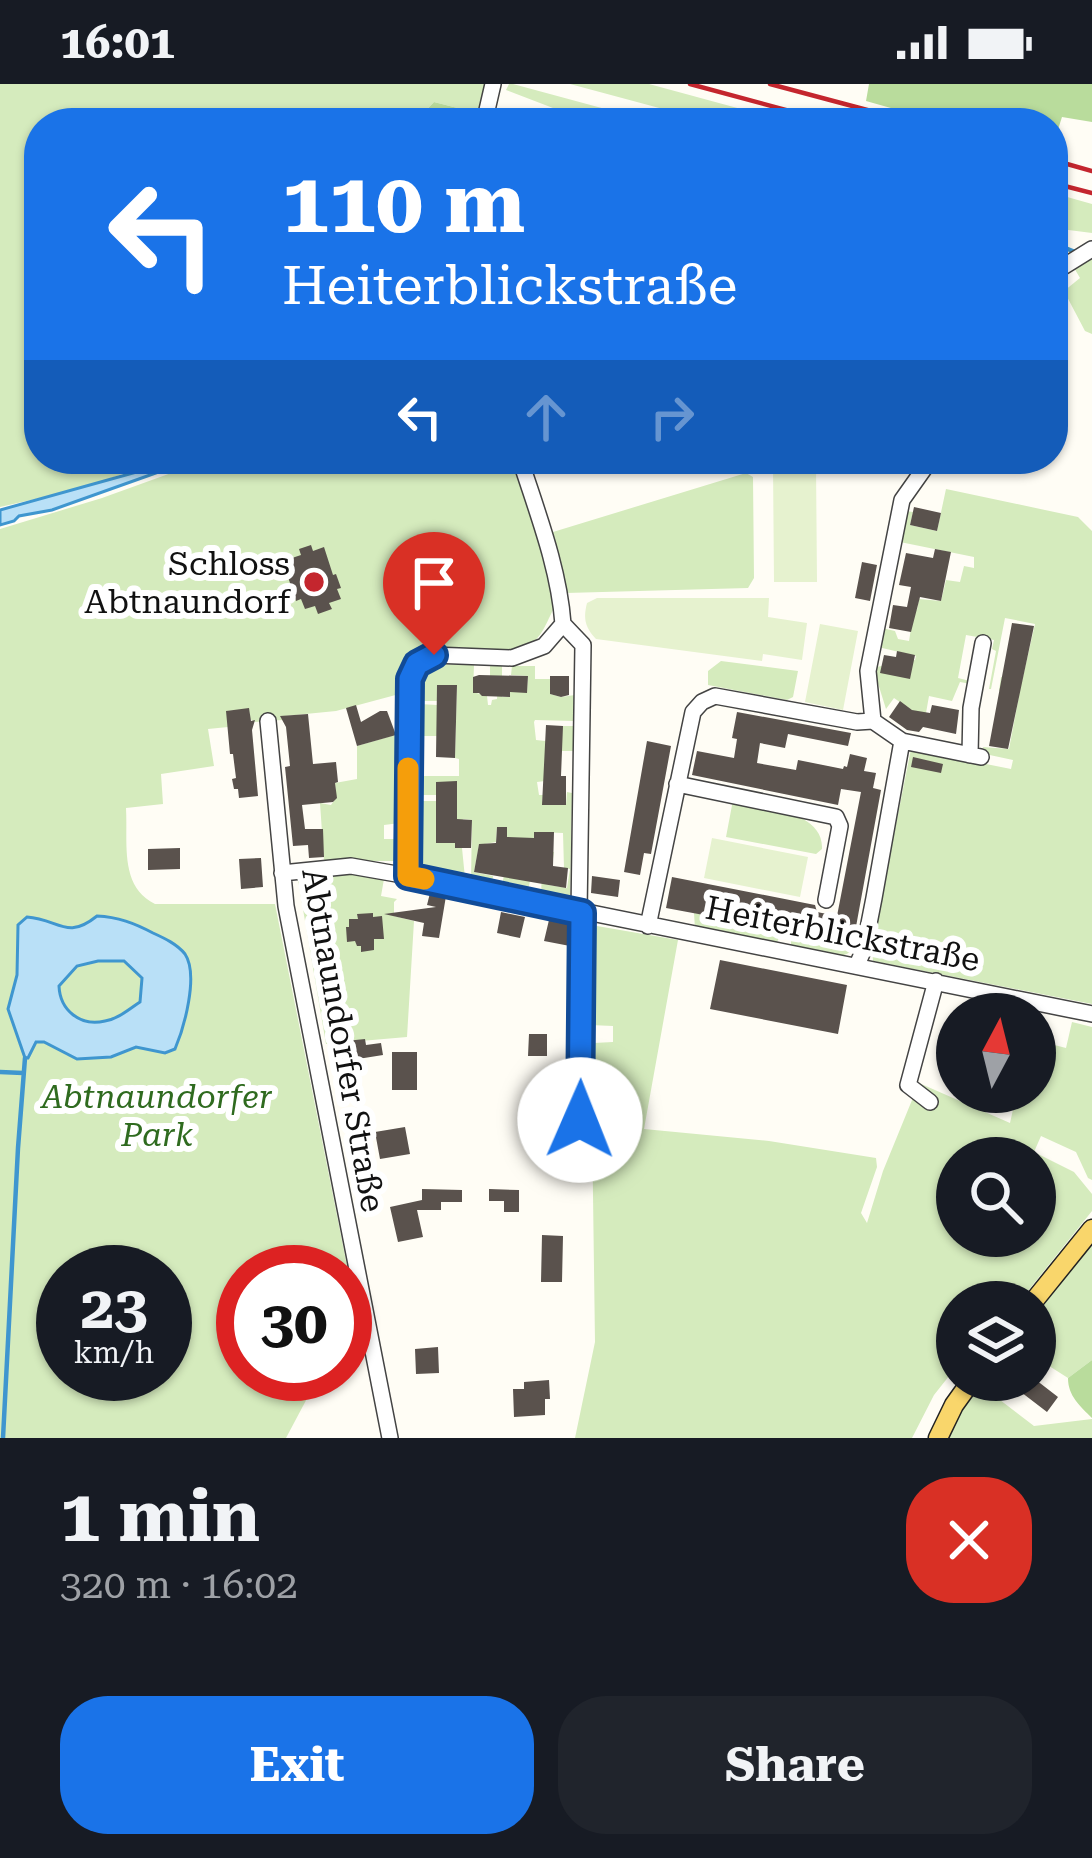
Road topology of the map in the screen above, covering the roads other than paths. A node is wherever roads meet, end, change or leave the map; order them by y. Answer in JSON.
{"nodes":[{"id":1,"x":525,"y":474,"type":"edge"},
{"id":2,"x":920,"y":474,"type":"edge"},
{"id":3,"x":563,"y":624,"type":"junction"},
{"id":4,"x":983,"y":643,"type":"dead end"},
{"id":5,"x":268,"y":721,"type":"dead end"},
{"id":6,"x":873,"y":721,"type":"junction"},
{"id":7,"x":902,"y":742,"type":"junction"},
{"id":8,"x":677,"y":784,"type":"junction"},
{"id":9,"x":282,"y":873,"type":"junction"},
{"id":10,"x":408,"y":876,"type":"junction"},
{"id":11,"x":826,"y":900,"type":"dead end"},
{"id":12,"x":580,"y":912,"type":"junction"},
{"id":13,"x":648,"y":926,"type":"junction"},
{"id":14,"x":856,"y":965,"type":"junction"},
{"id":15,"x":936,"y":981,"type":"junction"},
{"id":16,"x":1092,"y":1014,"type":"edge"},
{"id":17,"x":930,"y":1102,"type":"dead end"},
{"id":18,"x":580,"y":1120,"type":"dead end"},
{"id":19,"x":1092,"y":1229,"type":"edge"},
{"id":20,"x":1050,"y":1281,"type":"edge"},
{"id":21,"x":957,"y":1401,"type":"edge"},
{"id":22,"x":390,"y":1438,"type":"edge"},
{"id":23,"x":938,"y":1438,"type":"edge"}],
"edges":[{"from":1,"to":3,"type":"street"},
{"from":2,"to":6,"type":"street"},
{"from":3,"to":10,"type":"street"},
{"from":3,"to":12,"type":"street"},
{"from":4,"to":7,"type":"street"},
{"from":5,"to":9,"type":"street","name":"Abtnaundorfer Straße"},
{"from":6,"to":7,"type":"street"},
{"from":6,"to":8,"type":"street"},
{"from":7,"to":14,"type":"street"},
{"from":8,"to":11,"type":"street"},
{"from":8,"to":13,"type":"street"},
{"from":9,"to":10,"type":"street","name":"Heiterblickstraße"},
{"from":9,"to":22,"type":"street","name":"Abtnaundorfer Straße"},
{"from":10,"to":12,"type":"street","name":"Heiterblickstraße"},
{"from":12,"to":13,"type":"street","name":"Heiterblickstraße"},
{"from":12,"to":18,"type":"street"},
{"from":13,"to":14,"type":"street","name":"Heiterblickstraße"},
{"from":14,"to":15,"type":"street","name":"Heiterblickstraße"},
{"from":15,"to":16,"type":"street","name":"Heiterblickstraße"},
{"from":15,"to":17,"type":"street"},
{"from":19,"to":20,"type":"main road"},
{"from":21,"to":23,"type":"main road"}]}
